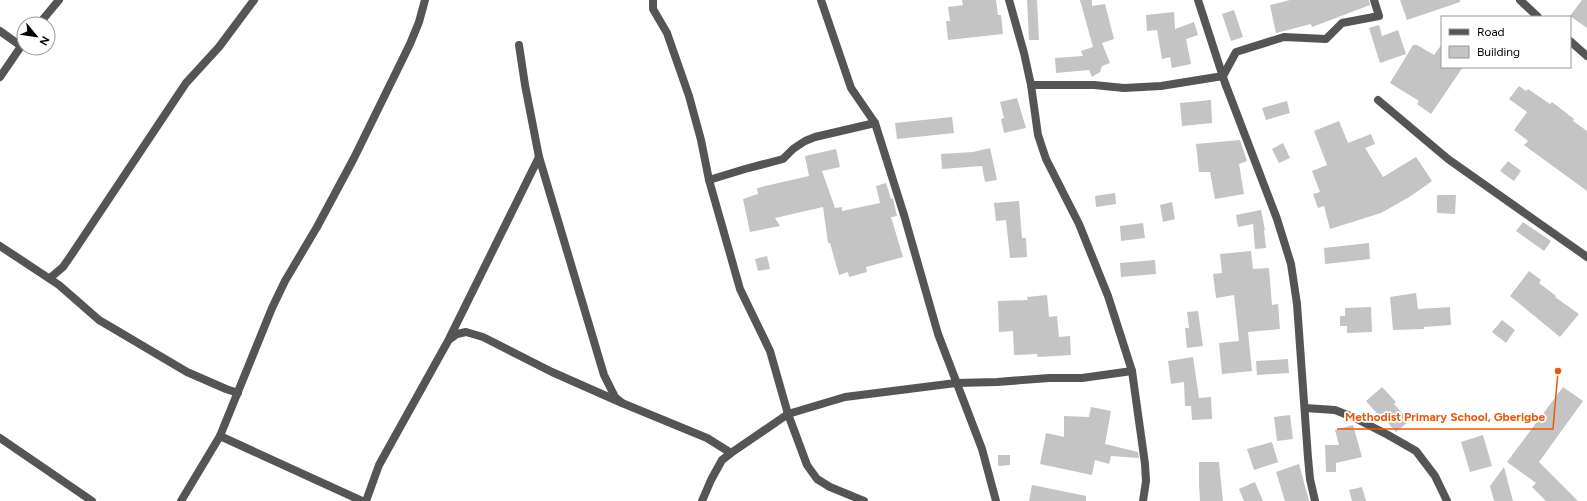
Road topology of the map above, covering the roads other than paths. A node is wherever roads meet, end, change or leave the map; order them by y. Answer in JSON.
{"nodes":[{"id":1,"x":59,"y":0,"type":"edge"},
{"id":2,"x":254,"y":0,"type":"edge"},
{"id":3,"x":425,"y":0,"type":"edge"},
{"id":4,"x":653,"y":0,"type":"edge"},
{"id":5,"x":821,"y":0,"type":"edge"},
{"id":6,"x":1009,"y":0,"type":"edge"},
{"id":7,"x":1198,"y":0,"type":"edge"},
{"id":8,"x":1374,"y":0,"type":"edge"},
{"id":9,"x":1520,"y":0,"type":"edge"},
{"id":10,"x":46,"y":16,"type":"edge"},
{"id":11,"x":1537,"y":16,"type":"edge"},
{"id":12,"x":0,"y":31,"type":"edge"},
{"id":13,"x":16,"y":40,"type":"edge"},
{"id":14,"x":1571,"y":42,"type":"edge"},
{"id":15,"x":519,"y":45,"type":"dead end"},
{"id":16,"x":16,"y":53,"type":"edge"},
{"id":17,"x":1587,"y":56,"type":"edge"},
{"id":18,"x":1223,"y":76,"type":"junction"},
{"id":19,"x":0,"y":77,"type":"edge"},
{"id":20,"x":1031,"y":85,"type":"junction"},
{"id":21,"x":1378,"y":100,"type":"dead end"},
{"id":22,"x":874,"y":123,"type":"junction"},
{"id":23,"x":539,"y":157,"type":"junction"},
{"id":24,"x":709,"y":180,"type":"junction"},
{"id":25,"x":0,"y":246,"type":"edge"},
{"id":26,"x":1587,"y":257,"type":"edge"},
{"id":27,"x":50,"y":278,"type":"junction"},
{"id":28,"x":448,"y":341,"type":"junction"},
{"id":29,"x":1132,"y":370,"type":"junction"},
{"id":30,"x":956,"y":383,"type":"junction"},
{"id":31,"x":238,"y":393,"type":"junction"},
{"id":32,"x":622,"y":403,"type":"junction"},
{"id":33,"x":1305,"y":408,"type":"junction"},
{"id":34,"x":788,"y":414,"type":"junction"},
{"id":35,"x":220,"y":436,"type":"junction"},
{"id":36,"x":0,"y":438,"type":"edge"},
{"id":37,"x":731,"y":452,"type":"junction"},
{"id":38,"x":92,"y":501,"type":"edge"},
{"id":39,"x":181,"y":501,"type":"edge"},
{"id":40,"x":362,"y":501,"type":"edge"},
{"id":41,"x":366,"y":501,"type":"edge"},
{"id":42,"x":702,"y":501,"type":"edge"},
{"id":43,"x":864,"y":501,"type":"edge"},
{"id":44,"x":996,"y":501,"type":"edge"},
{"id":45,"x":1142,"y":501,"type":"edge"},
{"id":46,"x":1315,"y":501,"type":"edge"},
{"id":47,"x":1447,"y":501,"type":"edge"}],
"edges":[{"from":1,"to":10,"type":"street"},
{"from":2,"to":27,"type":"street"},
{"from":3,"to":31,"type":"street"},
{"from":4,"to":24,"type":"street"},
{"from":5,"to":22,"type":"street"},
{"from":6,"to":20,"type":"street"},
{"from":7,"to":18,"type":"street"},
{"from":8,"to":18,"type":"street"},
{"from":9,"to":11,"type":"street"},
{"from":12,"to":13,"type":"street"},
{"from":14,"to":17,"type":"street"},
{"from":15,"to":23,"type":"street"},
{"from":16,"to":19,"type":"street"},
{"from":18,"to":20,"type":"street"},
{"from":18,"to":33,"type":"street"},
{"from":20,"to":29,"type":"street"},
{"from":21,"to":26,"type":"street"},
{"from":22,"to":24,"type":"street"},
{"from":22,"to":30,"type":"street"},
{"from":23,"to":28,"type":"street"},
{"from":23,"to":32,"type":"street"},
{"from":24,"to":34,"type":"street"},
{"from":25,"to":27,"type":"street"},
{"from":27,"to":31,"type":"street"},
{"from":28,"to":32,"type":"street"},
{"from":28,"to":41,"type":"street"},
{"from":29,"to":30,"type":"street"},
{"from":29,"to":45,"type":"street"},
{"from":30,"to":34,"type":"street"},
{"from":30,"to":44,"type":"street"},
{"from":31,"to":35,"type":"street"},
{"from":32,"to":37,"type":"street"},
{"from":33,"to":46,"type":"street"},
{"from":33,"to":47,"type":"street"},
{"from":34,"to":37,"type":"street"},
{"from":34,"to":43,"type":"street"},
{"from":35,"to":39,"type":"street"},
{"from":35,"to":40,"type":"street"},
{"from":36,"to":38,"type":"street"},
{"from":37,"to":42,"type":"street"}]}
